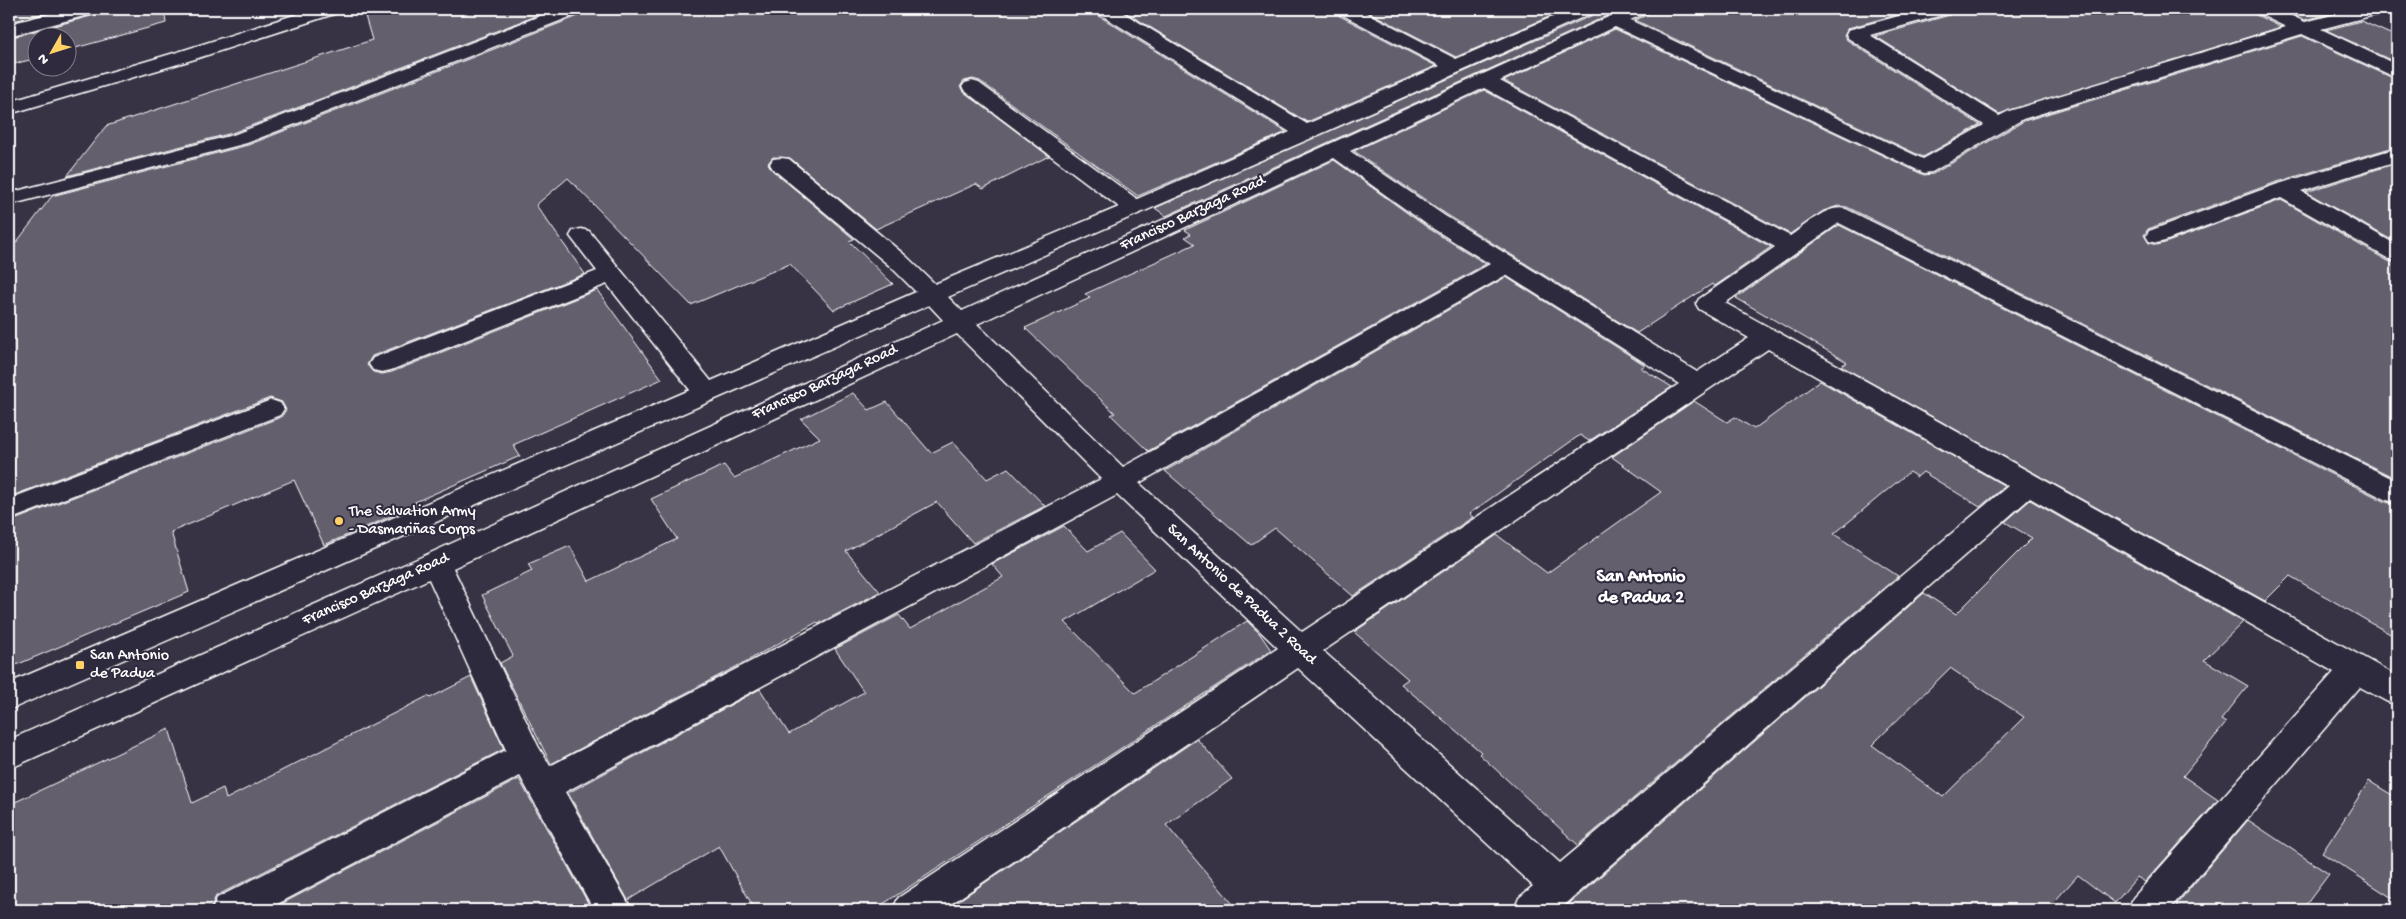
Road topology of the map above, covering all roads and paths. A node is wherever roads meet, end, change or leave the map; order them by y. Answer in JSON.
{"nodes":[{"id":1,"x":89,"y":9,"type":"edge"},
{"id":2,"x":331,"y":9,"type":"edge"},
{"id":3,"x":574,"y":9,"type":"edge"},
{"id":4,"x":1108,"y":9,"type":"edge"},
{"id":5,"x":1345,"y":9,"type":"edge"},
{"id":6,"x":1586,"y":9,"type":"edge"},
{"id":7,"x":1640,"y":9,"type":"edge"},
{"id":8,"x":1943,"y":9,"type":"edge"},
{"id":9,"x":2263,"y":9,"type":"edge"},
{"id":10,"x":2376,"y":9,"type":"edge"},
{"id":11,"x":1615,"y":20,"type":"junction"},
{"id":12,"x":2304,"y":28,"type":"junction"},
{"id":13,"x":9,"y":30,"type":"edge"},
{"id":14,"x":1457,"y":67,"type":"junction"},
{"id":15,"x":2397,"y":72,"type":"edge"},
{"id":16,"x":1485,"y":81,"type":"junction"},
{"id":17,"x":972,"y":87,"type":"dead end"},
{"id":18,"x":9,"y":108,"type":"edge"},
{"id":19,"x":1998,"y":125,"type":"junction"},
{"id":20,"x":1307,"y":133,"type":"junction"},
{"id":21,"x":1334,"y":149,"type":"junction"},
{"id":22,"x":2397,"y":154,"type":"edge"},
{"id":23,"x":781,"y":164,"type":"dead end"},
{"id":24,"x":2283,"y":190,"type":"junction"},
{"id":25,"x":10,"y":199,"type":"dead end"},
{"id":26,"x":1135,"y":208,"type":"junction"},
{"id":27,"x":581,"y":236,"type":"dead end"},
{"id":28,"x":2157,"y":236,"type":"dead end"},
{"id":29,"x":1792,"y":246,"type":"junction"},
{"id":30,"x":2397,"y":254,"type":"edge"},
{"id":31,"x":1508,"y":264,"type":"junction"},
{"id":32,"x":612,"y":273,"type":"junction"},
{"id":33,"x":931,"y":295,"type":"junction"},
{"id":34,"x":958,"y":322,"type":"junction"},
{"id":35,"x":1768,"y":337,"type":"junction"},
{"id":36,"x":382,"y":364,"type":"dead end"},
{"id":37,"x":1698,"y":384,"type":"junction"},
{"id":38,"x":707,"y":393,"type":"junction"},
{"id":39,"x":271,"y":409,"type":"dead end"},
{"id":40,"x":1120,"y":481,"type":"junction"},
{"id":41,"x":2028,"y":484,"type":"junction"},
{"id":42,"x":2397,"y":493,"type":"edge"},
{"id":43,"x":9,"y":510,"type":"edge"},
{"id":44,"x":436,"y":563,"type":"junction"},
{"id":45,"x":1300,"y":650,"type":"junction"},
{"id":46,"x":2356,"y":669,"type":"junction"},
{"id":47,"x":2397,"y":692,"type":"edge"},
{"id":48,"x":9,"y":697,"type":"edge"},
{"id":49,"x":9,"y":755,"type":"edge"},
{"id":50,"x":526,"y":756,"type":"junction"},
{"id":51,"x":543,"y":788,"type":"junction"},
{"id":52,"x":1559,"y":886,"type":"junction"},
{"id":53,"x":230,"y":910,"type":"edge"},
{"id":54,"x":614,"y":910,"type":"edge"},
{"id":55,"x":911,"y":910,"type":"edge"},
{"id":56,"x":1532,"y":910,"type":"edge"},
{"id":57,"x":2146,"y":910,"type":"edge"}],
"edges":[{"from":1,"to":13,"type":"street"},
{"from":2,"to":18,"type":"street"},
{"from":3,"to":25,"type":"street"},
{"from":4,"to":20,"type":"street"},
{"from":5,"to":14,"type":"street"},
{"from":6,"to":14,"type":"street","name":"Francisco Barzaga Road"},
{"from":7,"to":11,"type":"street","name":"Francisco Barzaga Road"},
{"from":8,"to":19,"type":"street"},
{"from":9,"to":12,"type":"street"},
{"from":10,"to":12,"type":"street"},
{"from":11,"to":16,"type":"street","name":"Francisco Barzaga Road"},
{"from":11,"to":19,"type":"street"},
{"from":12,"to":15,"type":"street"},
{"from":12,"to":19,"type":"street"},
{"from":14,"to":20,"type":"street","name":"Francisco Barzaga Road"},
{"from":16,"to":21,"type":"street","name":"Francisco Barzaga Road"},
{"from":16,"to":29,"type":"street"},
{"from":17,"to":26,"type":"street"},
{"from":20,"to":26,"type":"street","name":"Francisco Barzaga Road"},
{"from":21,"to":31,"type":"street"},
{"from":21,"to":34,"type":"street","name":"Francisco Barzaga Road"},
{"from":22,"to":24,"type":"street"},
{"from":23,"to":33,"type":"street","name":"San Antonio de Padua 2 Road"},
{"from":24,"to":28,"type":"street"},
{"from":24,"to":30,"type":"street"},
{"from":26,"to":33,"type":"street","name":"Francisco Barzaga Road"},
{"from":27,"to":32,"type":"street"},
{"from":29,"to":35,"type":"street"},
{"from":29,"to":42,"type":"street"},
{"from":31,"to":37,"type":"street"},
{"from":31,"to":40,"type":"street"},
{"from":32,"to":36,"type":"street"},
{"from":32,"to":38,"type":"street"},
{"from":33,"to":34,"type":"street","name":"San Antonio de Padua 2 Road"},
{"from":33,"to":38,"type":"street","name":"Francisco Barzaga Road"},
{"from":34,"to":40,"type":"street","name":"San Antonio de Padua 2 Road"},
{"from":34,"to":44,"type":"street","name":"Francisco Barzaga Road"},
{"from":35,"to":37,"type":"street"},
{"from":35,"to":41,"type":"street"},
{"from":37,"to":45,"type":"street"},
{"from":38,"to":48,"type":"street","name":"Francisco Barzaga Road"},
{"from":39,"to":43,"type":"street"},
{"from":40,"to":45,"type":"street","name":"San Antonio de Padua 2 Road"},
{"from":40,"to":51,"type":"street"},
{"from":41,"to":46,"type":"street"},
{"from":41,"to":52,"type":"street"},
{"from":44,"to":49,"type":"street","name":"Francisco Barzaga Road"},
{"from":44,"to":50,"type":"street"},
{"from":45,"to":52,"type":"street","name":"San Antonio de Padua 2 Road"},
{"from":45,"to":55,"type":"street"},
{"from":46,"to":47,"type":"street"},
{"from":46,"to":57,"type":"street"},
{"from":50,"to":51,"type":"street"},
{"from":50,"to":53,"type":"street"},
{"from":51,"to":54,"type":"street"},
{"from":52,"to":56,"type":"street"}]}
